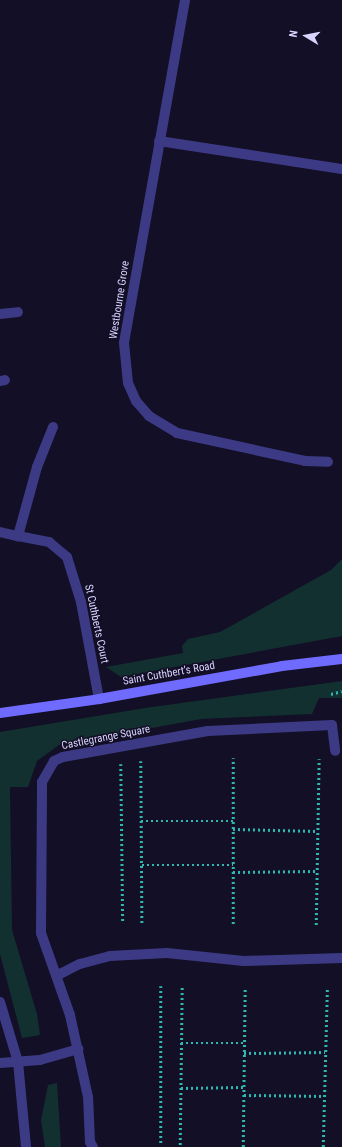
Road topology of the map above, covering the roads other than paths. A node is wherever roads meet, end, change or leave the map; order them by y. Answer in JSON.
{"nodes":[{"id":1,"x":184,"y":0,"type":"edge"},
{"id":2,"x":160,"y":141,"type":"junction"},
{"id":3,"x":342,"y":168,"type":"edge"},
{"id":4,"x":18,"y":312,"type":"dead end"},
{"id":5,"x":0,"y":314,"type":"edge"},
{"id":6,"x":53,"y":427,"type":"dead end"},
{"id":7,"x":328,"y":462,"type":"dead end"},
{"id":8,"x":0,"y":532,"type":"edge"},
{"id":9,"x":18,"y":536,"type":"junction"},
{"id":10,"x":342,"y":659,"type":"edge"},
{"id":11,"x":99,"y":699,"type":"junction"},
{"id":12,"x":0,"y":713,"type":"edge"},
{"id":13,"x":335,"y":751,"type":"dead end"},
{"id":14,"x":342,"y":958,"type":"edge"},
{"id":15,"x":58,"y":975,"type":"junction"},
{"id":16,"x":0,"y":1002,"type":"edge"},
{"id":17,"x":78,"y":1049,"type":"junction"},
{"id":18,"x":18,"y":1062,"type":"junction"},
{"id":19,"x":0,"y":1063,"type":"edge"},
{"id":20,"x":26,"y":1147,"type":"edge"},
{"id":21,"x":93,"y":1147,"type":"edge"}],
"edges":[{"from":1,"to":2,"type":"street","name":"Westbourne Grove"},
{"from":2,"to":3,"type":"street"},
{"from":2,"to":7,"type":"street","name":"Westbourne Grove"},
{"from":4,"to":5,"type":"street"},
{"from":6,"to":9,"type":"street"},
{"from":8,"to":9,"type":"street","name":"St Cuthberts Court"},
{"from":9,"to":11,"type":"street","name":"St Cuthberts Court"},
{"from":10,"to":11,"type":"street","name":"Saint Cuthbert’s Road"},
{"from":11,"to":12,"type":"street","name":"Saint Cuthbert’s Road"},
{"from":13,"to":15,"type":"street","name":"Castlegrange Square"},
{"from":14,"to":15,"type":"street"},
{"from":15,"to":17,"type":"street","name":"Castlegrange Square"},
{"from":16,"to":18,"type":"street"},
{"from":17,"to":18,"type":"street"},
{"from":17,"to":21,"type":"street","name":"Castlegrange Square"},
{"from":18,"to":19,"type":"street"},
{"from":18,"to":20,"type":"street"}]}
